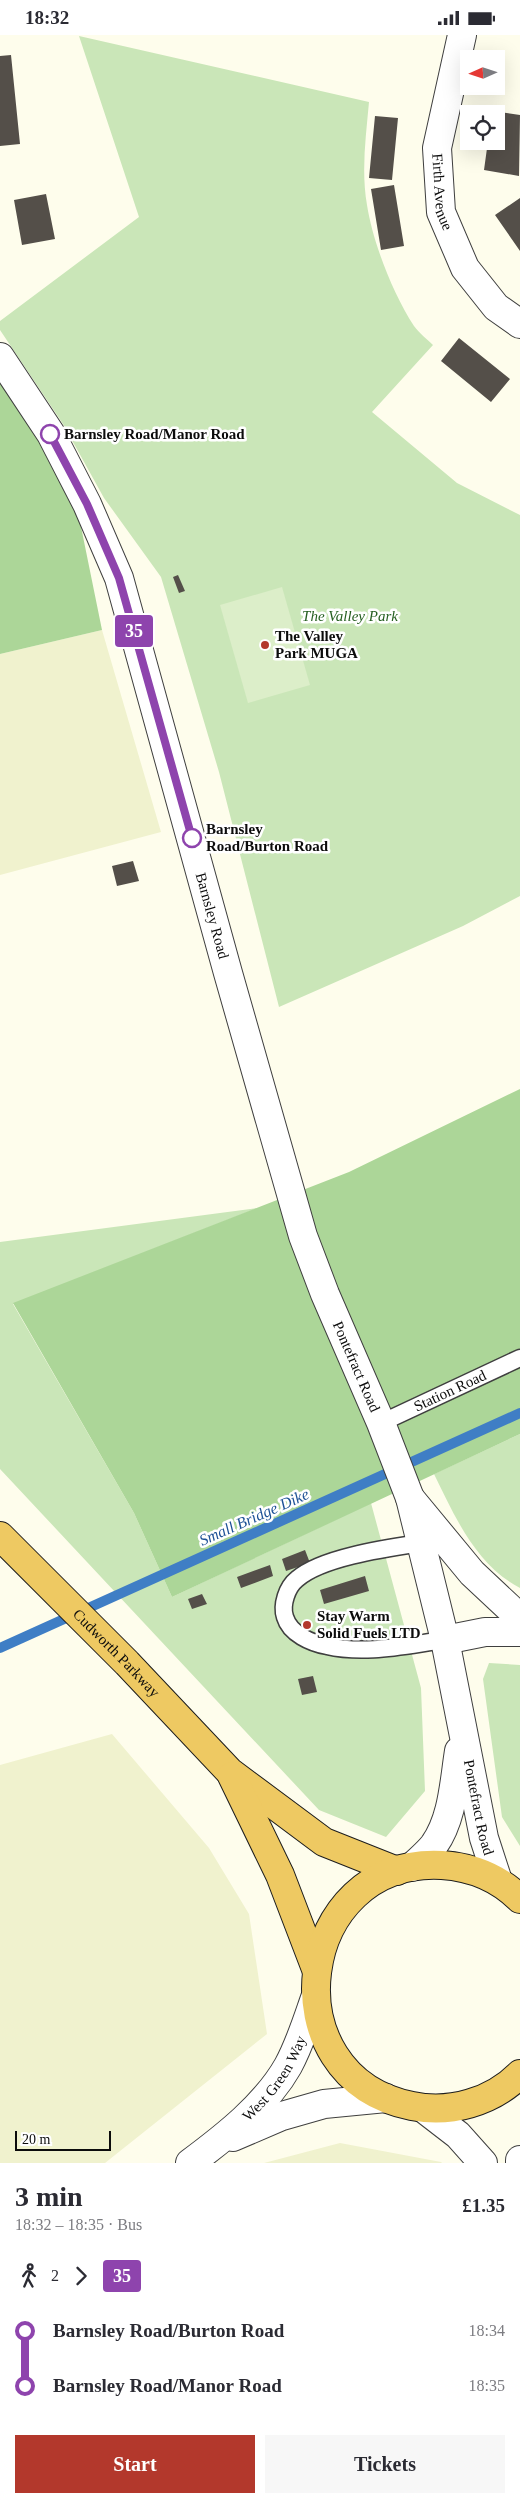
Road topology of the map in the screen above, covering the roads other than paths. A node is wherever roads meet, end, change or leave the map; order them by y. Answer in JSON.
{"nodes":[{"id":1,"x":462,"y":35,"type":"edge"},
{"id":2,"x":520,"y":324,"type":"edge"},
{"id":3,"x":0,"y":357,"type":"edge"},
{"id":4,"x":304,"y":1236,"type":"joint"},
{"id":5,"x":520,"y":1358,"type":"edge"},
{"id":6,"x":385,"y":1434,"type":"junction"},
{"id":7,"x":410,"y":1497,"type":"junction"},
{"id":8,"x":0,"y":1536,"type":"edge"},
{"id":9,"x":421,"y":1543,"type":"junction"},
{"id":10,"x":520,"y":1618,"type":"edge"},
{"id":11,"x":520,"y":1632,"type":"edge"},
{"id":12,"x":445,"y":1640,"type":"junction"},
{"id":13,"x":462,"y":1732,"type":"junction"},
{"id":14,"x":230,"y":1772,"type":"junction"},
{"id":15,"x":404,"y":1869,"type":"junction"},
{"id":16,"x":512,"y":1891,"type":"edge"},
{"id":17,"x":316,"y":1969,"type":"junction"},
{"id":18,"x":315,"y":1998,"type":"junction"},
{"id":19,"x":520,"y":2074,"type":"edge"},
{"id":20,"x":386,"y":2098,"type":"junction"},
{"id":21,"x":423,"y":2108,"type":"junction"},
{"id":22,"x":214,"y":2145,"type":"junction"},
{"id":23,"x":190,"y":2163,"type":"edge"},
{"id":24,"x":483,"y":2163,"type":"edge"}],
"edges":[{"from":1,"to":2,"type":"street","name":"Firth Avenue"},
{"from":3,"to":4,"type":"street","name":"Barnsley Road"},
{"from":4,"to":6,"type":"street","name":"Pontefract Road"},
{"from":5,"to":6,"type":"lane","name":"Station Road"},
{"from":6,"to":7,"type":"street","name":"Pontefract Road"},
{"from":7,"to":9,"type":"street","name":"Pontefract Road"},
{"from":7,"to":10,"type":"street","name":"Pontefract Road"},
{"from":8,"to":14,"type":"highway","name":"Cudworth Parkway"},
{"from":9,"to":12,"type":"street","name":"Pontefract Road"},
{"from":9,"to":12,"type":"lane"},
{"from":11,"to":12,"type":"street"},
{"from":12,"to":13,"type":"street","name":"Pontefract Road"},
{"from":13,"to":15,"type":"street","name":"Pontefract Road"},
{"from":13,"to":16,"type":"street","name":"Pontefract Road"},
{"from":14,"to":15,"type":"highway","name":"Cudworth Parkway"},
{"from":14,"to":17,"type":"highway","name":"Cudworth Parkway"},
{"from":15,"to":16,"type":"highway"},
{"from":15,"to":17,"type":"highway"},
{"from":17,"to":18,"type":"highway"},
{"from":18,"to":20,"type":"highway"},
{"from":18,"to":22,"type":"street","name":"West Green Way"},
{"from":19,"to":21,"type":"highway"},
{"from":20,"to":21,"type":"highway"},
{"from":20,"to":22,"type":"street","name":"West Green Way"},
{"from":21,"to":24,"type":"street"},
{"from":22,"to":23,"type":"street","name":"West Green Way"}]}
